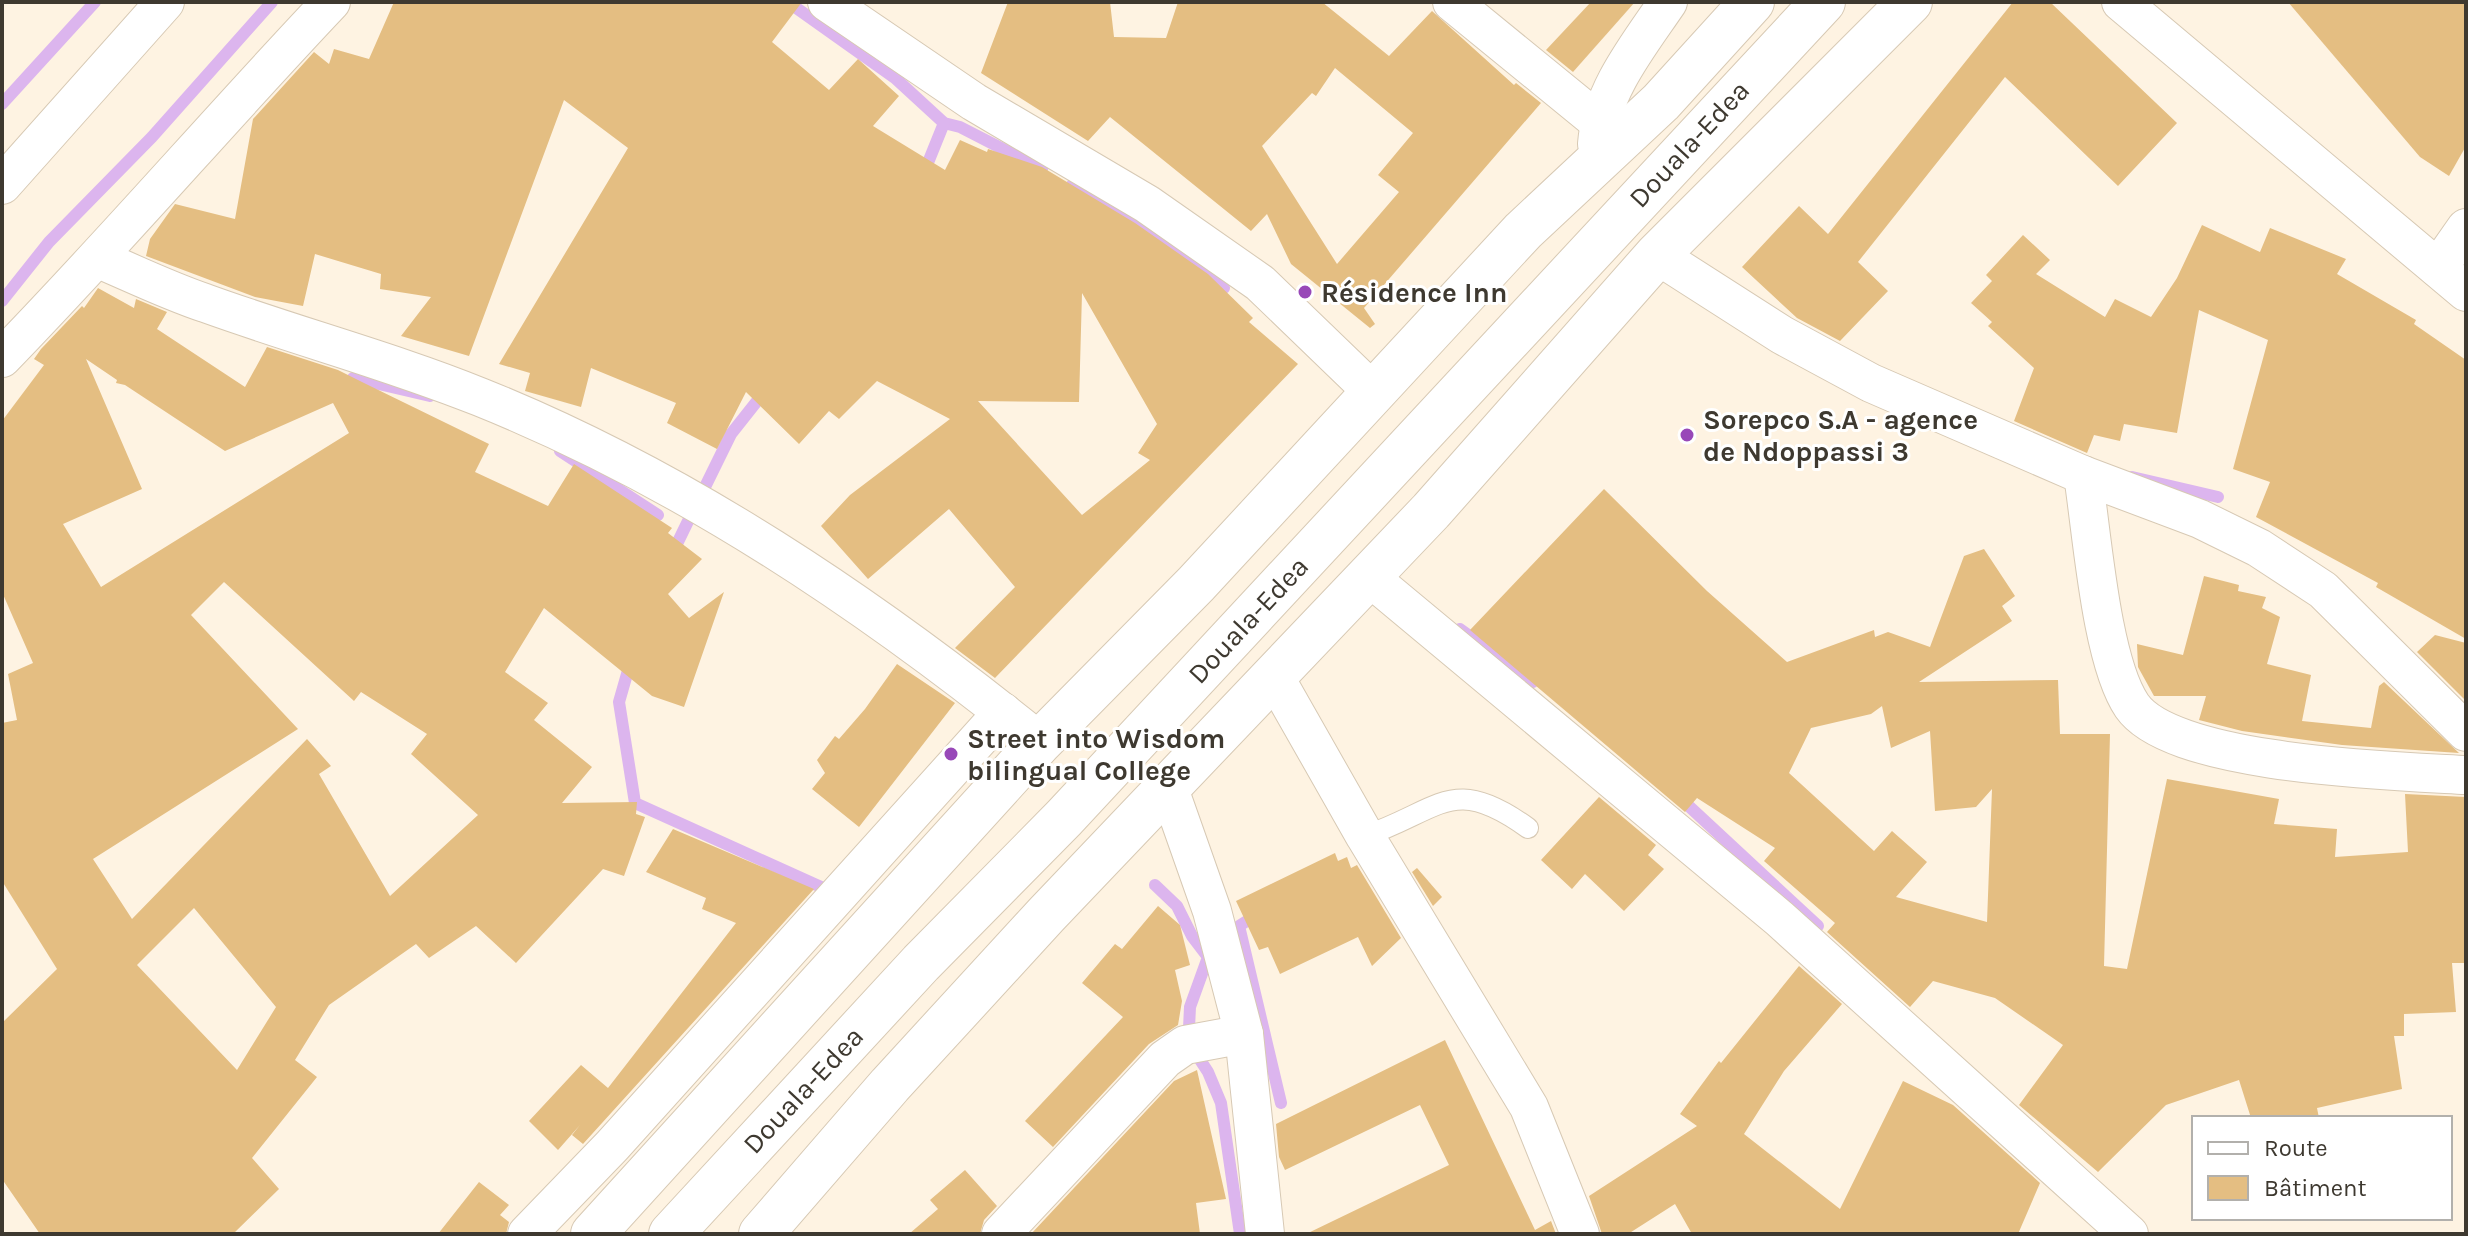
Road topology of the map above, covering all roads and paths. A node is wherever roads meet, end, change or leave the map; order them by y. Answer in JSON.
{"nodes":[{"id":1,"x":165,"y":2,"type":"edge"},
{"id":2,"x":331,"y":2,"type":"edge"},
{"id":3,"x":827,"y":2,"type":"edge"},
{"id":4,"x":1452,"y":2,"type":"edge"},
{"id":5,"x":1668,"y":2,"type":"edge"},
{"id":6,"x":1752,"y":2,"type":"edge"},
{"id":7,"x":1823,"y":2,"type":"edge"},
{"id":8,"x":1910,"y":2,"type":"edge"},
{"id":9,"x":2121,"y":2,"type":"edge"},
{"id":10,"x":1599,"y":122,"type":"junction"},
{"id":11,"x":1595,"y":164,"type":"junction"},
{"id":12,"x":2,"y":185,"type":"edge"},
{"id":13,"x":2466,"y":228,"type":"edge"},
{"id":14,"x":1657,"y":255,"type":"junction"},
{"id":15,"x":99,"y":259,"type":"junction"},
{"id":16,"x":2438,"y":268,"type":"junction"},
{"id":17,"x":2466,"y":292,"type":"edge"},
{"id":18,"x":2,"y":358,"type":"edge"},
{"id":19,"x":1372,"y":391,"type":"junction"},
{"id":20,"x":2083,"y":475,"type":"junction"},
{"id":21,"x":1368,"y":576,"type":"junction"},
{"id":22,"x":1274,"y":676,"type":"junction"},
{"id":23,"x":1003,"y":712,"type":"junction"},
{"id":24,"x":2466,"y":732,"type":"edge"},
{"id":25,"x":1040,"y":742,"type":"junction"},
{"id":26,"x":2466,"y":775,"type":"edge"},
{"id":27,"x":1168,"y":786,"type":"junction"},
{"id":28,"x":1528,"y":828,"type":"dead end"},
{"id":29,"x":1365,"y":836,"type":"junction"},
{"id":30,"x":1244,"y":1034,"type":"junction"},
{"id":31,"x":527,"y":1234,"type":"edge"},
{"id":32,"x":593,"y":1234,"type":"edge"},
{"id":33,"x":671,"y":1234,"type":"edge"},
{"id":34,"x":761,"y":1234,"type":"edge"},
{"id":35,"x":1001,"y":1234,"type":"edge"},
{"id":36,"x":1265,"y":1234,"type":"edge"},
{"id":37,"x":1580,"y":1234,"type":"edge"},
{"id":38,"x":2129,"y":1234,"type":"edge"}],
"edges":[{"from":1,"to":12,"type":"street"},
{"from":2,"to":15,"type":"street"},
{"from":3,"to":19,"type":"street"},
{"from":4,"to":10,"type":"street"},
{"from":5,"to":10,"type":"street"},
{"from":6,"to":11,"type":"main road"},
{"from":7,"to":33,"type":"main road","name":"Douala-Edea"},
{"from":8,"to":14,"type":"main road"},
{"from":9,"to":16,"type":"street"},
{"from":10,"to":11,"type":"street"},
{"from":11,"to":19,"type":"main road"},
{"from":13,"to":16,"type":"street"},
{"from":14,"to":20,"type":"street"},
{"from":14,"to":21,"type":"main road"},
{"from":15,"to":18,"type":"street"},
{"from":15,"to":23,"type":"street"},
{"from":16,"to":17,"type":"street"},
{"from":19,"to":25,"type":"main road"},
{"from":20,"to":24,"type":"street"},
{"from":20,"to":26,"type":"street"},
{"from":21,"to":22,"type":"main road"},
{"from":21,"to":38,"type":"street"},
{"from":22,"to":27,"type":"main road"},
{"from":22,"to":29,"type":"street"},
{"from":23,"to":25,"type":"street"},
{"from":23,"to":31,"type":"street"},
{"from":25,"to":32,"type":"main road"},
{"from":27,"to":30,"type":"street"},
{"from":27,"to":34,"type":"main road"},
{"from":28,"to":29,"type":"lane"},
{"from":29,"to":37,"type":"street"},
{"from":30,"to":35,"type":"street"},
{"from":30,"to":36,"type":"street"}]}
